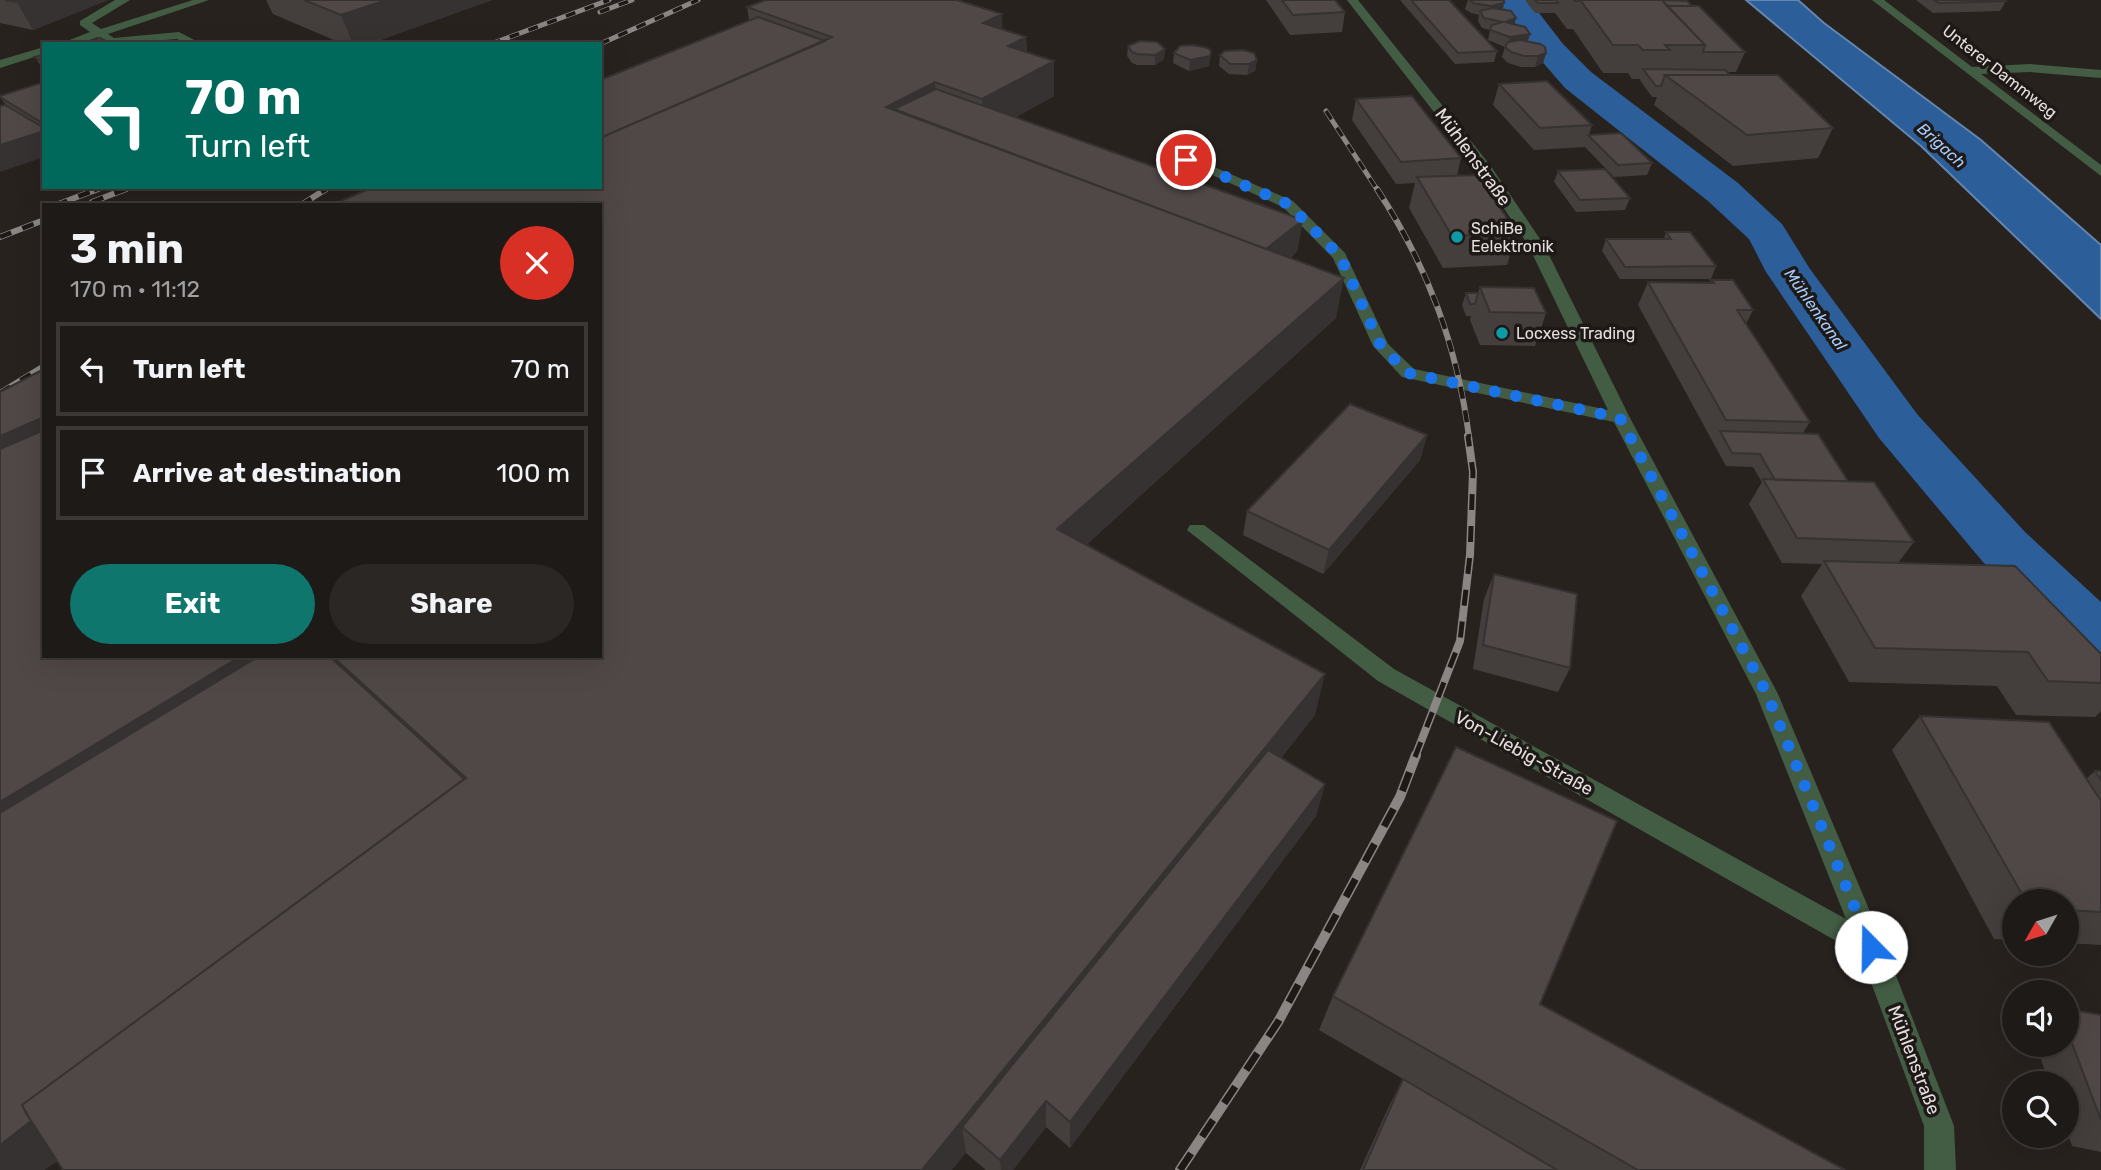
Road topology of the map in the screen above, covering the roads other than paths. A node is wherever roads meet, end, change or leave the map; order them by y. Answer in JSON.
{"nodes":[{"id":1,"x":125,"y":0,"type":"edge"},
{"id":2,"x":204,"y":0,"type":"edge"},
{"id":3,"x":1352,"y":0,"type":"edge"},
{"id":4,"x":1877,"y":0,"type":"edge"},
{"id":5,"x":98,"y":33,"type":"junction"},
{"id":6,"x":71,"y":42,"type":"edge"},
{"id":7,"x":112,"y":42,"type":"edge"},
{"id":8,"x":112,"y":42,"type":"edge"},
{"id":9,"x":192,"y":42,"type":"edge"},
{"id":10,"x":42,"y":51,"type":"edge"},
{"id":11,"x":0,"y":64,"type":"edge"},
{"id":12,"x":1972,"y":71,"type":"junction"},
{"id":13,"x":2101,"y":74,"type":"edge"},
{"id":14,"x":1186,"y":160,"type":"dead end"},
{"id":15,"x":2101,"y":172,"type":"edge"},
{"id":16,"x":1620,"y":418,"type":"junction"},
{"id":17,"x":1197,"y":530,"type":"dead end"},
{"id":18,"x":1871,"y":947,"type":"junction"},
{"id":19,"x":1940,"y":1170,"type":"edge"}],
"edges":[{"from":1,"to":5,"type":"street"},
{"from":2,"to":5,"type":"street"},
{"from":3,"to":16,"type":"street","name":"Mühlenstraße"},
{"from":4,"to":12,"type":"street","name":"Unterer Dammweg"},
{"from":5,"to":6,"type":"street"},
{"from":5,"to":7,"type":"street"},
{"from":8,"to":9,"type":"street"},
{"from":10,"to":11,"type":"street"},
{"from":12,"to":13,"type":"street"},
{"from":12,"to":15,"type":"street","name":"Unterer Dammweg"},
{"from":14,"to":16,"type":"street"},
{"from":16,"to":18,"type":"street","name":"Mühlenstraße"},
{"from":17,"to":18,"type":"street","name":"Von-Liebig-Straße"},
{"from":18,"to":19,"type":"street","name":"Mühlenstraße"}]}
